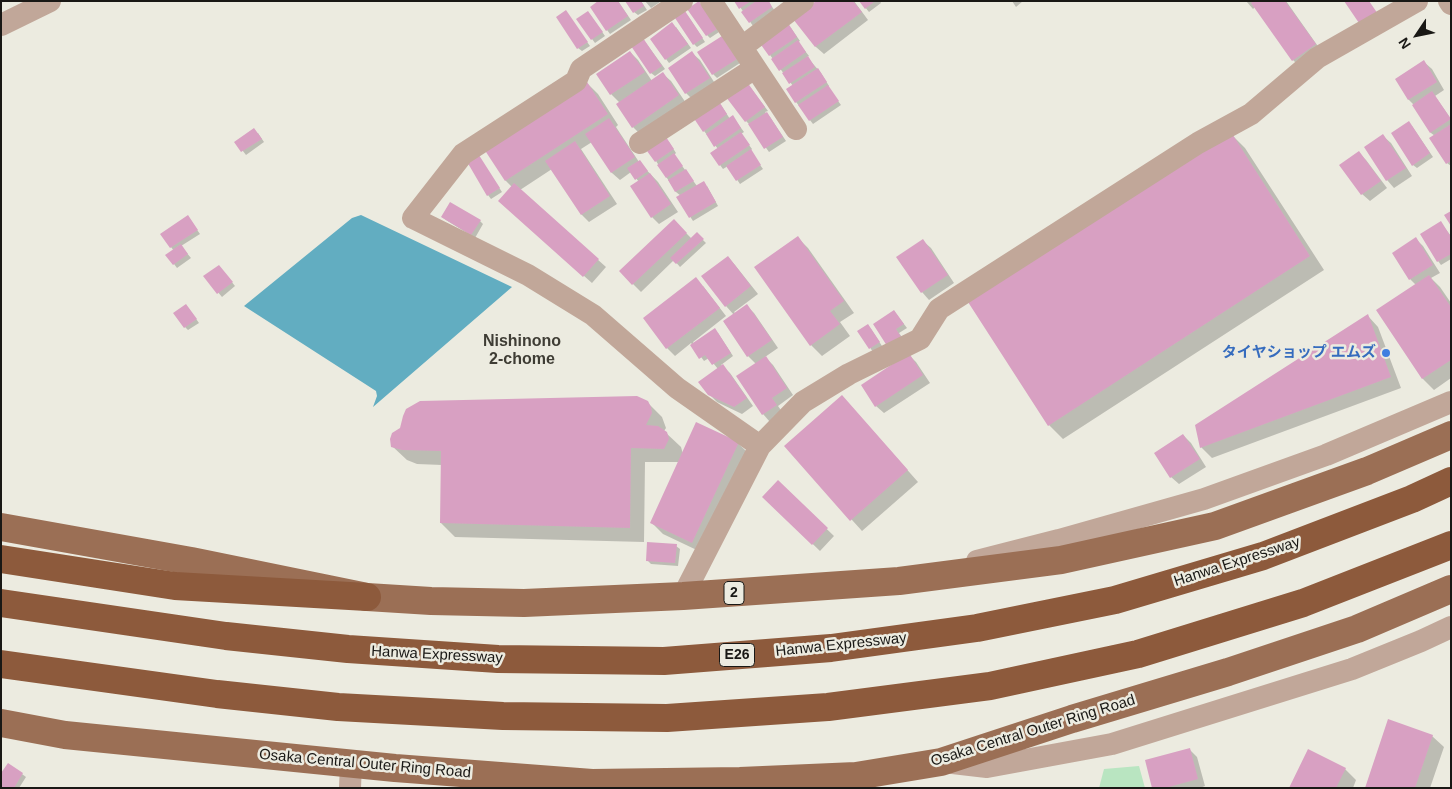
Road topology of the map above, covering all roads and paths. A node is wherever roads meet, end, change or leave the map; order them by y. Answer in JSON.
{"nodes":[{"id":1,"x":50,"y":1,"type":"edge"},
{"id":2,"x":682,"y":1,"type":"edge"},
{"id":3,"x":711,"y":1,"type":"edge"},
{"id":4,"x":803,"y":1,"type":"edge"},
{"id":5,"x":1418,"y":1,"type":"edge"},
{"id":6,"x":1,"y":25,"type":"edge"},
{"id":7,"x":742,"y":47,"type":"junction"},
{"id":8,"x":755,"y":68,"type":"junction"},
{"id":9,"x":796,"y":130,"type":"dead end"},
{"id":10,"x":640,"y":143,"type":"dead end"},
{"id":11,"x":1451,"y":402,"type":"edge"},
{"id":12,"x":1451,"y":435,"type":"edge"},
{"id":13,"x":760,"y":446,"type":"junction"},
{"id":14,"x":1451,"y":481,"type":"edge"},
{"id":15,"x":1,"y":526,"type":"edge"},
{"id":16,"x":1451,"y":545,"type":"edge"},
{"id":17,"x":1,"y":559,"type":"edge"},
{"id":18,"x":899,"y":581,"type":"junction"},
{"id":19,"x":1451,"y":589,"type":"edge"},
{"id":20,"x":367,"y":596,"type":"junction"},
{"id":21,"x":683,"y":596,"type":"junction"},
{"id":22,"x":1,"y":604,"type":"edge"},
{"id":23,"x":1451,"y":627,"type":"edge"},
{"id":24,"x":1,"y":664,"type":"edge"},
{"id":25,"x":1,"y":723,"type":"edge"},
{"id":26,"x":941,"y":762,"type":"junction"},
{"id":27,"x":351,"y":776,"type":"edge"}],
"edges":[{"from":1,"to":6,"type":"street"},
{"from":2,"to":13,"type":"street"},
{"from":3,"to":7,"type":"street"},
{"from":4,"to":7,"type":"street"},
{"from":5,"to":13,"type":"street"},
{"from":7,"to":8,"type":"street"},
{"from":8,"to":9,"type":"street"},
{"from":8,"to":10,"type":"street"},
{"from":11,"to":18,"type":"street"},
{"from":12,"to":18,"type":"main road","number":"2"},
{"from":13,"to":21,"type":"street"},
{"from":14,"to":22,"type":"highway","name":"Hanwa Expressway","number":"E26"},
{"from":15,"to":20,"type":"main road","number":"2"},
{"from":16,"to":24,"type":"highway"},
{"from":17,"to":20,"type":"highway"},
{"from":18,"to":21,"type":"main road","number":"2"},
{"from":19,"to":26,"type":"main road","name":"Osaka Central Outer Ring Road"},
{"from":20,"to":21,"type":"main road","number":"2"},
{"from":23,"to":26,"type":"street"},
{"from":25,"to":27,"type":"main road","name":"Osaka Central Outer Ring Road"},
{"from":26,"to":27,"type":"main road","name":"Osaka Central Outer Ring Road"}]}
